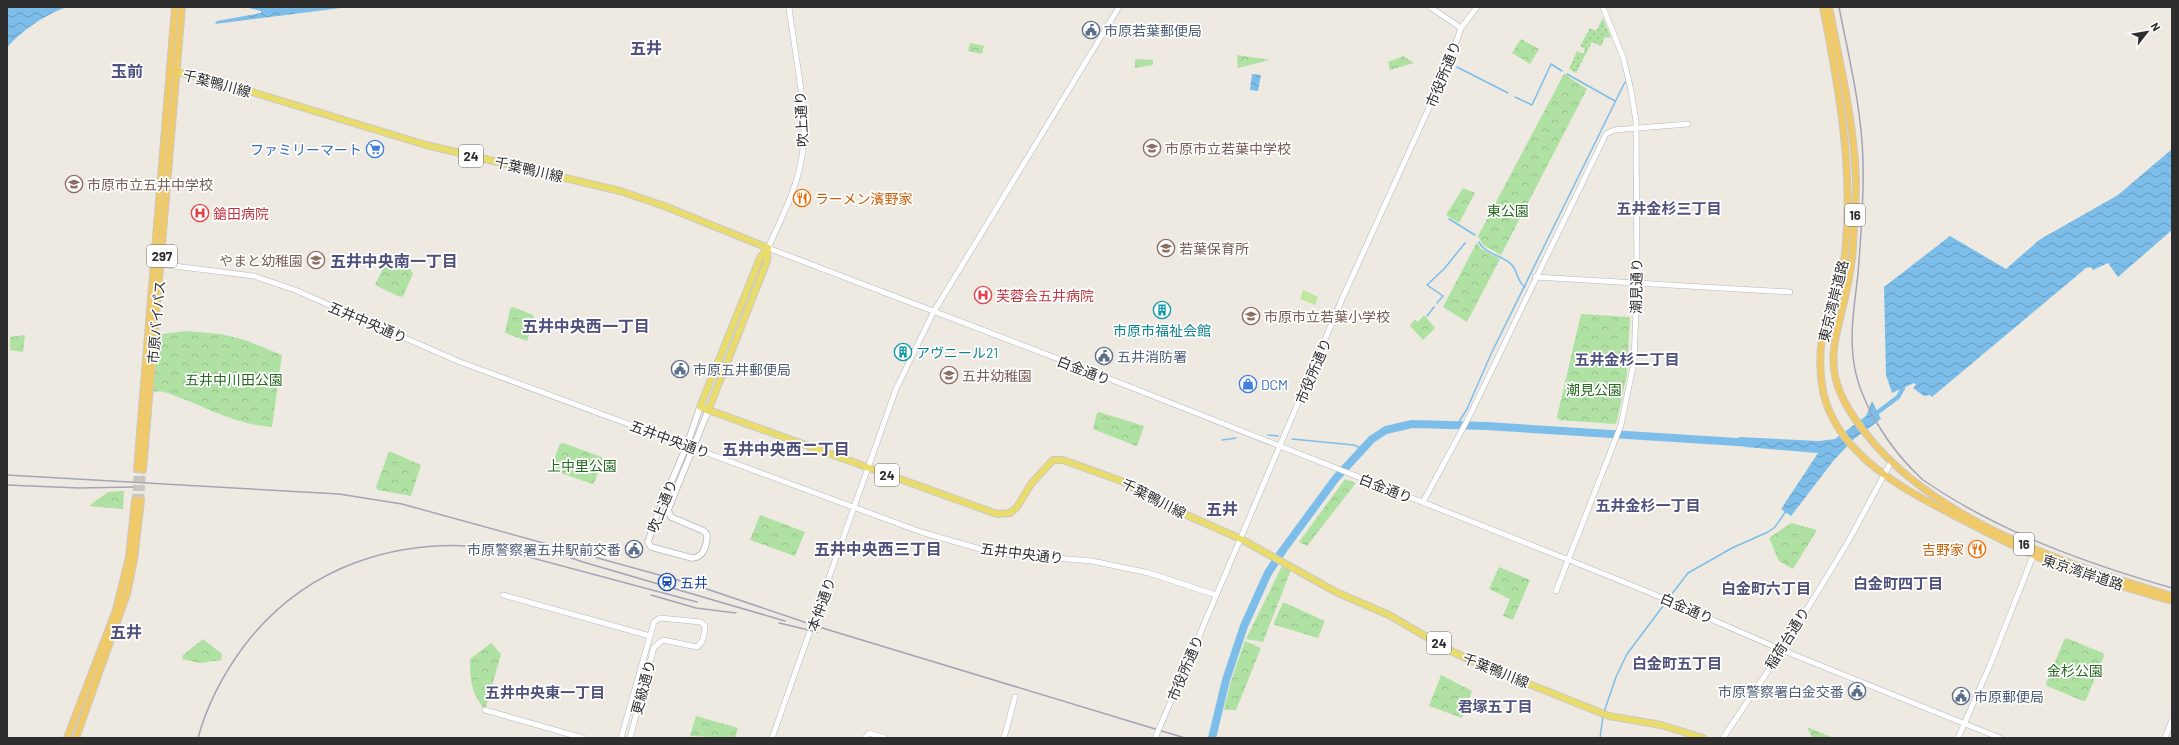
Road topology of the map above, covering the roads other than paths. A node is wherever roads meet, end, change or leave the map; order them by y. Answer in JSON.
{"nodes":[{"id":1,"x":175,"y":7,"type":"edge"},
{"id":2,"x":182,"y":7,"type":"edge"},
{"id":3,"x":789,"y":7,"type":"edge"},
{"id":4,"x":1119,"y":7,"type":"edge"},
{"id":5,"x":1430,"y":7,"type":"edge"},
{"id":6,"x":1477,"y":7,"type":"edge"},
{"id":7,"x":1603,"y":7,"type":"edge"},
{"id":8,"x":1823,"y":7,"type":"edge"},
{"id":9,"x":1829,"y":7,"type":"edge"},
{"id":10,"x":1461,"y":28,"type":"junction"},
{"id":11,"x":173,"y":71,"type":"junction"},
{"id":12,"x":1688,"y":124,"type":"dead end"},
{"id":13,"x":1636,"y":129,"type":"junction"},
{"id":14,"x":768,"y":248,"type":"junction"},
{"id":15,"x":158,"y":264,"type":"junction"},
{"id":16,"x":1535,"y":277,"type":"junction"},
{"id":17,"x":1637,"y":284,"type":"junction"},
{"id":18,"x":1790,"y":292,"type":"dead end"},
{"id":19,"x":932,"y":314,"type":"junction"},
{"id":20,"x":700,"y":407,"type":"junction"},
{"id":21,"x":708,"y":411,"type":"junction"},
{"id":22,"x":687,"y":445,"type":"junction"},
{"id":23,"x":1281,"y":447,"type":"junction"},
{"id":24,"x":695,"y":448,"type":"junction"},
{"id":25,"x":1891,"y":462,"type":"junction"},
{"id":26,"x":868,"y":468,"type":"junction"},
{"id":27,"x":140,"y":469,"type":"tunnel mouth"},
{"id":28,"x":1885,"y":474,"type":"junction"},
{"id":29,"x":1424,"y":502,"type":"junction"},
{"id":30,"x":856,"y":507,"type":"junction"},
{"id":31,"x":1241,"y":539,"type":"junction"},
{"id":32,"x":2033,"y":556,"type":"junction"},
{"id":33,"x":1569,"y":560,"type":"junction"},
{"id":34,"x":1556,"y":591,"type":"dead end"},
{"id":35,"x":503,"y":595,"type":"dead end"},
{"id":36,"x":1216,"y":595,"type":"junction"},
{"id":37,"x":2172,"y":596,"type":"edge"},
{"id":38,"x":2172,"y":601,"type":"edge"},
{"id":39,"x":650,"y":636,"type":"junction"},
{"id":40,"x":1782,"y":650,"type":"junction"},
{"id":41,"x":1016,"y":696,"type":"dead end"},
{"id":42,"x":485,"y":710,"type":"dead end"},
{"id":43,"x":2172,"y":720,"type":"edge"},
{"id":44,"x":1964,"y":723,"type":"junction"},
{"id":45,"x":67,"y":738,"type":"edge"},
{"id":46,"x":76,"y":738,"type":"edge"},
{"id":47,"x":583,"y":738,"type":"edge"},
{"id":48,"x":621,"y":738,"type":"edge"},
{"id":49,"x":630,"y":738,"type":"edge"},
{"id":50,"x":772,"y":738,"type":"edge"},
{"id":51,"x":865,"y":738,"type":"edge"},
{"id":52,"x":885,"y":738,"type":"edge"},
{"id":53,"x":1004,"y":738,"type":"edge"},
{"id":54,"x":1155,"y":738,"type":"edge"},
{"id":55,"x":1702,"y":738,"type":"edge"},
{"id":56,"x":1723,"y":738,"type":"edge"},
{"id":57,"x":1958,"y":738,"type":"edge"},
{"id":58,"x":2000,"y":738,"type":"edge"},
{"id":59,"x":2164,"y":738,"type":"edge"}],
"edges":[{"from":1,"to":11,"type":"highway","name":"市原バイパス","number":"297"},
{"from":2,"to":11,"type":"highway","name":"市原バイパス","number":"297"},
{"from":3,"to":14,"type":"street","name":"吹上通り"},
{"from":4,"to":19,"type":"street","name":"本仲通り"},
{"from":5,"to":10,"type":"street"},
{"from":6,"to":10,"type":"street","name":"市役所通り"},
{"from":7,"to":13,"type":"street","name":"潮見通り"},
{"from":8,"to":28,"type":"highway","name":"東京湾岸道路","number":"16"},
{"from":9,"to":25,"type":"highway","name":"東京湾岸道路","number":"16"},
{"from":10,"to":23,"type":"street","name":"市役所通り"},
{"from":11,"to":14,"type":"main road","name":"千葉鴨川線","number":"24"},
{"from":11,"to":15,"type":"highway","name":"市原バイパス","number":"297"},
{"from":12,"to":13,"type":"street"},
{"from":13,"to":16,"type":"street"},
{"from":13,"to":17,"type":"street","name":"潮見通り"},
{"from":14,"to":19,"type":"street","name":"白金通り"},
{"from":14,"to":20,"type":"main road","name":"吹上通り"},
{"from":14,"to":21,"type":"main road","name":"吹上通り"},
{"from":15,"to":22,"type":"street","name":"五井中央通り"},
{"from":15,"to":27,"type":"highway","name":"市原バイパス","number":"297"},
{"from":16,"to":17,"type":"street"},
{"from":16,"to":29,"type":"street"},
{"from":17,"to":18,"type":"street"},
{"from":17,"to":33,"type":"street","name":"潮見通り"},
{"from":19,"to":23,"type":"street","name":"白金通り"},
{"from":19,"to":26,"type":"street","name":"本仲通り"},
{"from":20,"to":21,"type":"main road","name":"千葉鴨川線","number":"24"},
{"from":20,"to":22,"type":"main road","name":"吹上通り"},
{"from":21,"to":24,"type":"main road","name":"吹上通り"},
{"from":21,"to":26,"type":"main road","name":"千葉鴨川線","number":"24"},
{"from":22,"to":24,"type":"street","name":"五井中央通り"},
{"from":22,"to":24,"type":"main road","name":"吹上通り"},
{"from":23,"to":29,"type":"street","name":"白金通り"},
{"from":23,"to":31,"type":"street","name":"市役所通り"},
{"from":24,"to":30,"type":"street","name":"五井中央通り"},
{"from":25,"to":28,"type":"street","name":"稲荷台通り"},
{"from":25,"to":37,"type":"highway","name":"東京湾岸道路","number":"16"},
{"from":26,"to":30,"type":"street","name":"本仲通り"},
{"from":26,"to":31,"type":"main road","name":"千葉鴨川線","number":"24"},
{"from":28,"to":32,"type":"highway","name":"東京湾岸道路","number":"16"},
{"from":28,"to":40,"type":"street","name":"稲荷台通り"},
{"from":29,"to":33,"type":"street","name":"白金通り"},
{"from":30,"to":36,"type":"street","name":"五井中央通り"},
{"from":30,"to":50,"type":"street","name":"本仲通り"},
{"from":31,"to":36,"type":"street","name":"市役所通り"},
{"from":31,"to":55,"type":"main road","name":"千葉鴨川線","number":"24"},
{"from":32,"to":38,"type":"highway","name":"東京湾岸道路","number":"16"},
{"from":32,"to":44,"type":"street"},
{"from":33,"to":34,"type":"street","name":"潮見通り"},
{"from":33,"to":40,"type":"street","name":"白金通り"},
{"from":35,"to":39,"type":"street"},
{"from":36,"to":54,"type":"street","name":"市役所通り","bridge":true},
{"from":39,"to":48,"type":"street","name":"更級通り"},
{"from":39,"to":49,"type":"street","name":"更級通り"},
{"from":40,"to":44,"type":"street","name":"白金通り"},
{"from":40,"to":56,"type":"street","name":"稲荷台通り"},
{"from":41,"to":53,"type":"street"},
{"from":42,"to":47,"type":"street"},
{"from":43,"to":59,"type":"street"},
{"from":44,"to":57,"type":"street"},
{"from":44,"to":58,"type":"street","name":"白金通り"},
{"from":45,"to":46,"type":"highway"},
{"from":51,"to":52,"type":"street"}]}
